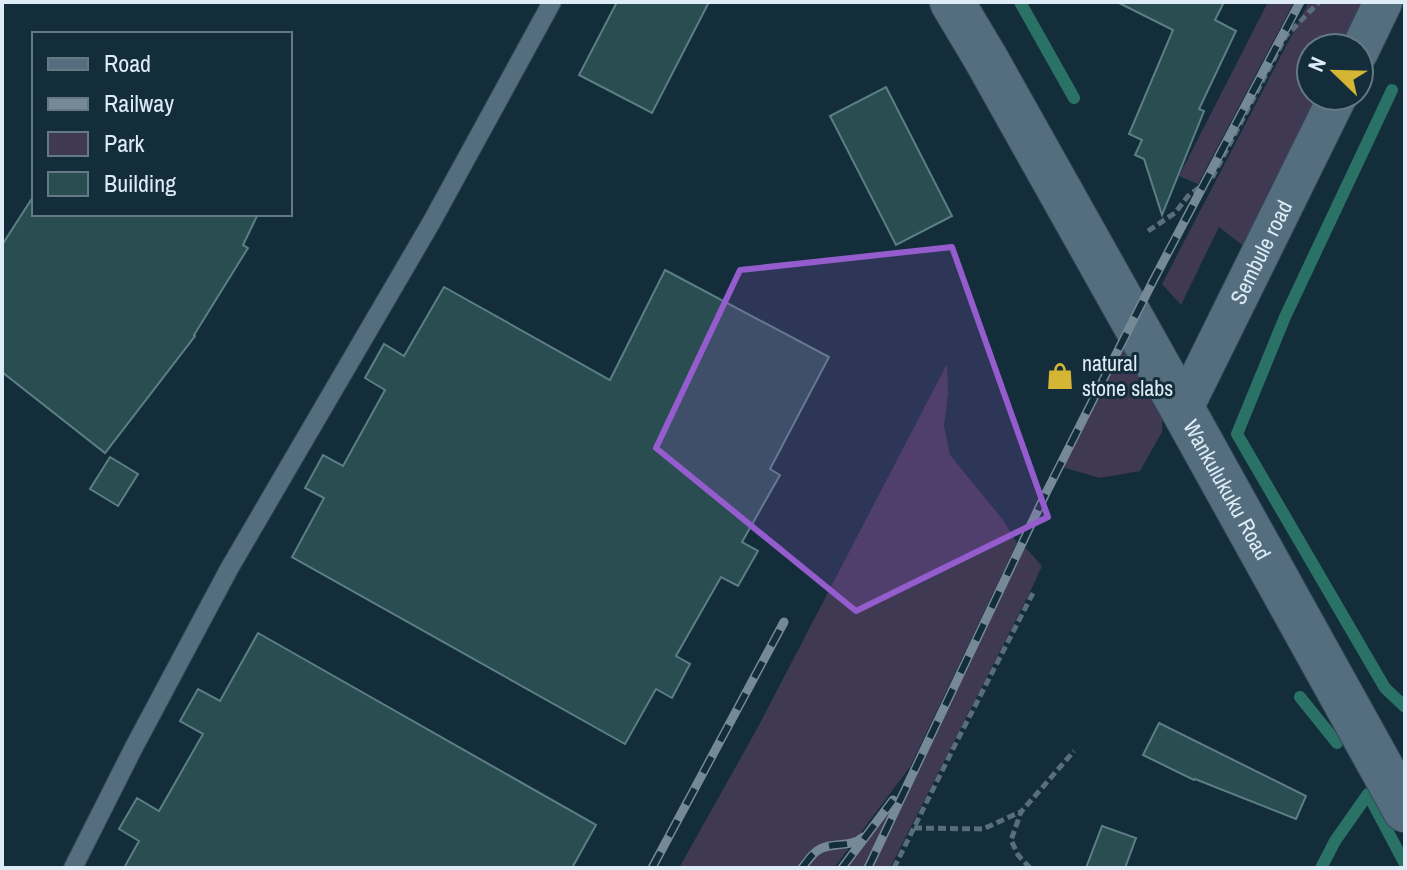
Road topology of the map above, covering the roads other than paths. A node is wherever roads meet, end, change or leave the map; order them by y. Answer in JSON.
{"nodes":[{"id":1,"x":552,"y":2,"type":"edge"},
{"id":2,"x":952,"y":2,"type":"edge"},
{"id":3,"x":1383,"y":2,"type":"edge"},
{"id":4,"x":1369,"y":32,"type":"edge"},
{"id":5,"x":1330,"y":112,"type":"edge"},
{"id":6,"x":1183,"y":410,"type":"junction"},
{"id":7,"x":1405,"y":810,"type":"edge"},
{"id":8,"x":73,"y":868,"type":"edge"}],
"edges":[{"from":1,"to":8,"type":"lane"},
{"from":2,"to":6,"type":"main road","name":"Wankulukuku Road"},
{"from":3,"to":4,"type":"street"},
{"from":5,"to":6,"type":"street","name":"Sembule road"},
{"from":6,"to":7,"type":"main road","name":"Wankulukuku Road"}]}
